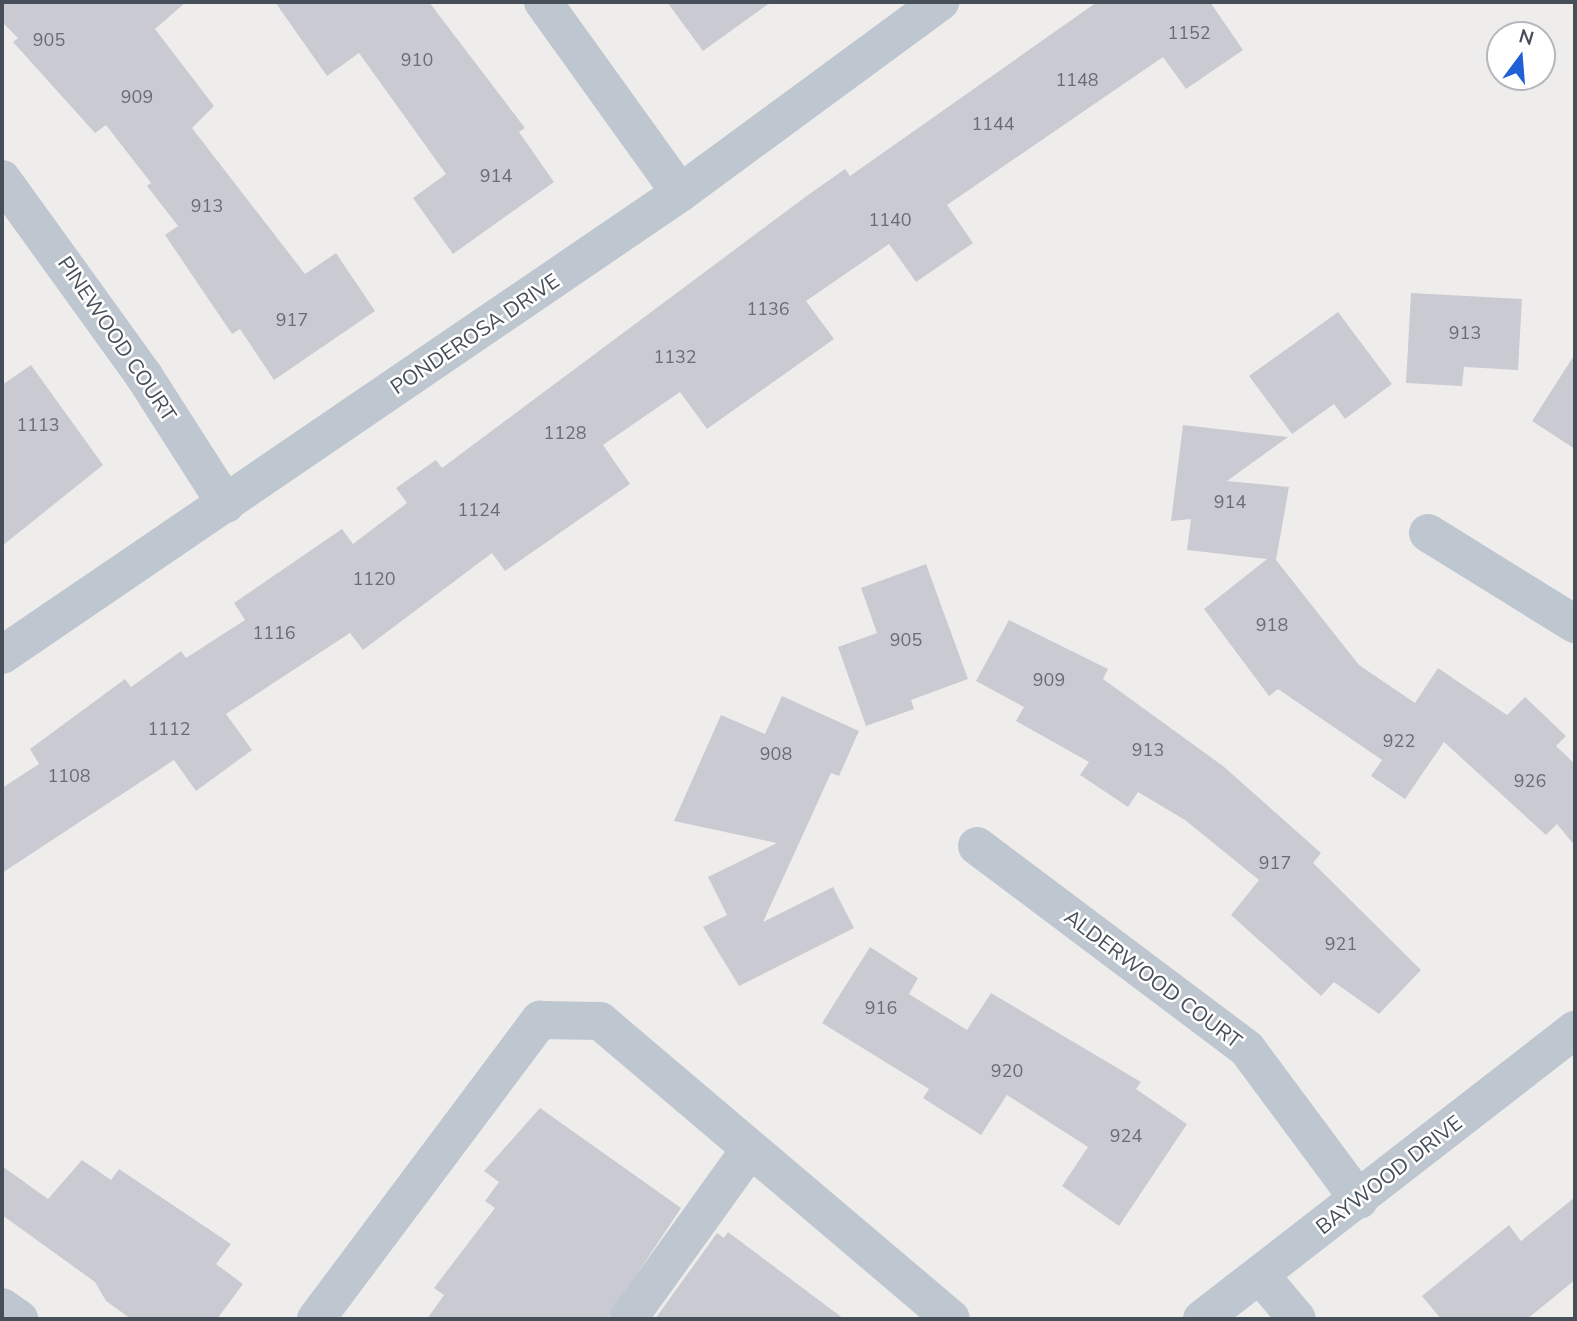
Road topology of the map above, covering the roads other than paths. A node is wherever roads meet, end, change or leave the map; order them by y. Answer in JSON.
{"nodes":[{"id":1,"x":543,"y":2,"type":"edge"},
{"id":2,"x":940,"y":2,"type":"edge"},
{"id":3,"x":2,"y":178,"type":"edge"},
{"id":4,"x":680,"y":193,"type":"junction"},
{"id":5,"x":226,"y":504,"type":"junction"},
{"id":6,"x":1428,"y":533,"type":"dead end"},
{"id":7,"x":1575,"y":624,"type":"edge"},
{"id":8,"x":2,"y":655,"type":"edge"},
{"id":9,"x":977,"y":846,"type":"dead end"},
{"id":10,"x":1575,"y":1030,"type":"edge"},
{"id":11,"x":750,"y":1149,"type":"junction"},
{"id":12,"x":1359,"y":1200,"type":"junction"},
{"id":13,"x":1260,"y":1275,"type":"junction"},
{"id":14,"x":2,"y":1307,"type":"edge"},
{"id":15,"x":19,"y":1319,"type":"edge"},
{"id":16,"x":316,"y":1319,"type":"edge"},
{"id":17,"x":628,"y":1319,"type":"edge"},
{"id":18,"x":951,"y":1319,"type":"edge"},
{"id":19,"x":1202,"y":1319,"type":"edge"},
{"id":20,"x":1297,"y":1319,"type":"edge"}],
"edges":[{"from":1,"to":4,"type":"street"},
{"from":2,"to":4,"type":"street","name":"PONDEROSA DRIVE"},
{"from":3,"to":5,"type":"street","name":"PINEWOOD COURT"},
{"from":4,"to":5,"type":"street","name":"PONDEROSA DRIVE"},
{"from":5,"to":8,"type":"street","name":"PONDEROSA DRIVE"},
{"from":6,"to":7,"type":"street"},
{"from":9,"to":12,"type":"street","name":"ALDERWOOD COURT"},
{"from":10,"to":12,"type":"street","name":"BAYWOOD DRIVE"},
{"from":11,"to":16,"type":"street"},
{"from":11,"to":17,"type":"street"},
{"from":11,"to":18,"type":"street"},
{"from":12,"to":13,"type":"street","name":"BAYWOOD DRIVE"},
{"from":13,"to":19,"type":"street","name":"BAYWOOD DRIVE"},
{"from":13,"to":20,"type":"street"},
{"from":14,"to":15,"type":"street"}]}
